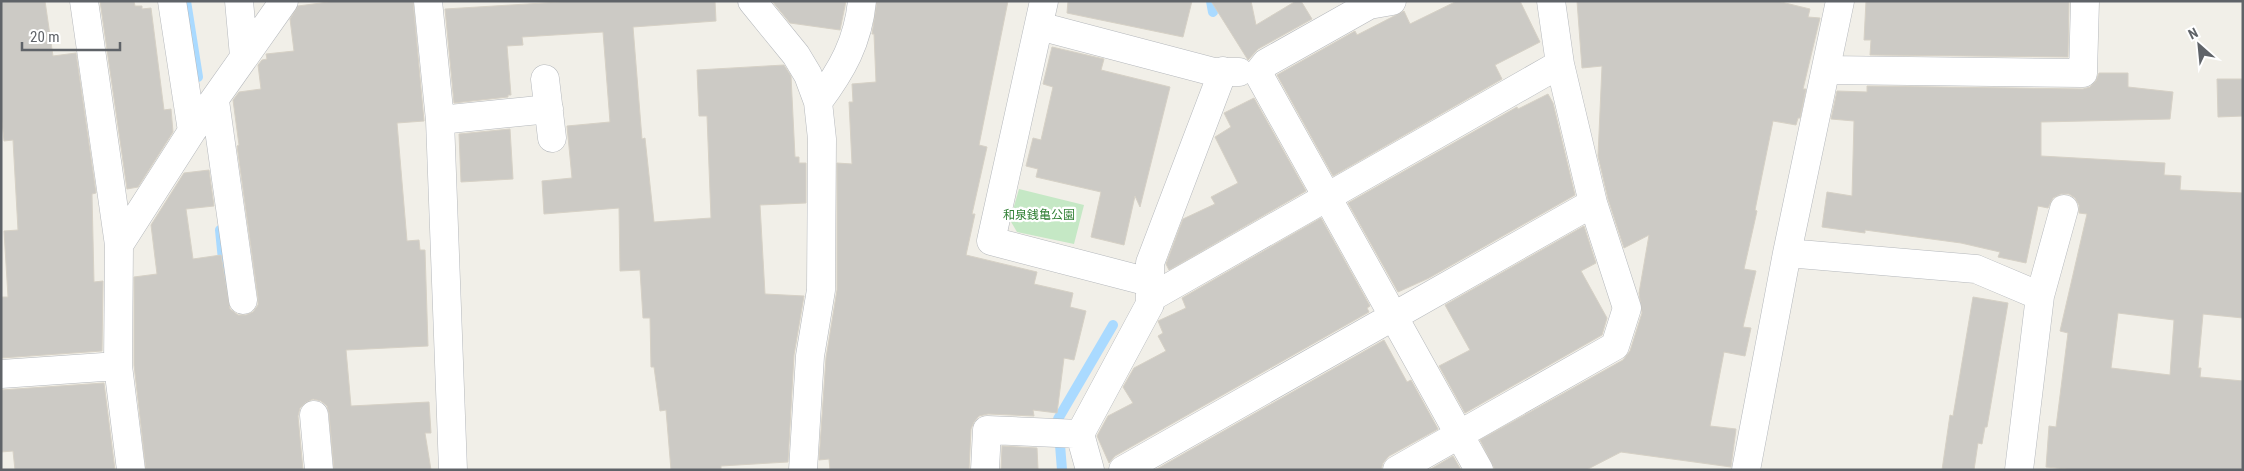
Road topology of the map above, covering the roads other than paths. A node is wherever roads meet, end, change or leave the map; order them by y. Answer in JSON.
{"nodes":[{"id":1,"x":84,"y":1,"type":"edge"},
{"id":2,"x":172,"y":1,"type":"edge"},
{"id":3,"x":239,"y":1,"type":"edge"},
{"id":4,"x":284,"y":1,"type":"edge"},
{"id":5,"x":428,"y":1,"type":"edge"},
{"id":6,"x":752,"y":1,"type":"edge"},
{"id":7,"x":862,"y":1,"type":"edge"},
{"id":8,"x":1552,"y":1,"type":"edge"},
{"id":9,"x":1840,"y":1,"type":"edge"},
{"id":10,"x":2085,"y":1,"type":"edge"},
{"id":11,"x":1376,"y":2,"type":"edge"},
{"id":12,"x":1041,"y":14,"type":"edge"},
{"id":13,"x":244,"y":56,"type":"junction"},
{"id":14,"x":1560,"y":64,"type":"junction"},
{"id":15,"x":1826,"y":70,"type":"junction"},
{"id":16,"x":1218,"y":72,"type":"junction"},
{"id":17,"x":1258,"y":73,"type":"junction"},
{"id":18,"x":545,"y":79,"type":"dead end"},
{"id":19,"x":214,"y":101,"type":"junction"},
{"id":20,"x":818,"y":102,"type":"junction"},
{"id":21,"x":548,"y":108,"type":"junction"},
{"id":22,"x":440,"y":120,"type":"junction"},
{"id":23,"x":192,"y":131,"type":"junction"},
{"id":24,"x":552,"y":138,"type":"dead end"},
{"id":25,"x":1327,"y":197,"type":"junction"},
{"id":26,"x":1593,"y":203,"type":"junction"},
{"id":27,"x":2064,"y":209,"type":"dead end"},
{"id":28,"x":119,"y":245,"type":"junction"},
{"id":29,"x":1788,"y":253,"type":"junction"},
{"id":30,"x":1148,"y":286,"type":"junction"},
{"id":31,"x":2040,"y":296,"type":"junction"},
{"id":32,"x":243,"y":300,"type":"dead end"},
{"id":33,"x":1393,"y":316,"type":"junction"},
{"id":34,"x":118,"y":366,"type":"junction"},
{"id":35,"x":1,"y":374,"type":"edge"},
{"id":36,"x":314,"y":415,"type":"dead end"},
{"id":37,"x":1074,"y":434,"type":"junction"},
{"id":38,"x":1459,"y":434,"type":"junction"},
{"id":39,"x":131,"y":470,"type":"edge"},
{"id":40,"x":319,"y":470,"type":"edge"},
{"id":41,"x":453,"y":470,"type":"edge"},
{"id":42,"x":803,"y":470,"type":"edge"},
{"id":43,"x":985,"y":470,"type":"edge"},
{"id":44,"x":1090,"y":470,"type":"edge"},
{"id":45,"x":1122,"y":470,"type":"edge"},
{"id":46,"x":1397,"y":470,"type":"edge"},
{"id":47,"x":1478,"y":470,"type":"edge"},
{"id":48,"x":1746,"y":470,"type":"edge"},
{"id":49,"x":2019,"y":470,"type":"edge"}],
"edges":[{"from":1,"to":28,"type":"street"},
{"from":2,"to":23,"type":"street"},
{"from":3,"to":13,"type":"street"},
{"from":4,"to":13,"type":"street"},
{"from":5,"to":22,"type":"street"},
{"from":6,"to":20,"type":"street"},
{"from":7,"to":20,"type":"street"},
{"from":8,"to":14,"type":"street"},
{"from":9,"to":15,"type":"street"},
{"from":10,"to":15,"type":"street"},
{"from":11,"to":17,"type":"street"},
{"from":12,"to":16,"type":"street"},
{"from":12,"to":30,"type":"street"},
{"from":13,"to":19,"type":"street"},
{"from":14,"to":25,"type":"street"},
{"from":14,"to":26,"type":"street"},
{"from":15,"to":29,"type":"street"},
{"from":16,"to":17,"type":"street"},
{"from":16,"to":30,"type":"street"},
{"from":17,"to":25,"type":"street"},
{"from":18,"to":21,"type":"street"},
{"from":19,"to":23,"type":"street"},
{"from":19,"to":32,"type":"street"},
{"from":20,"to":42,"type":"street"},
{"from":21,"to":22,"type":"street"},
{"from":21,"to":24,"type":"street"},
{"from":22,"to":41,"type":"street"},
{"from":23,"to":28,"type":"street"},
{"from":25,"to":30,"type":"street"},
{"from":25,"to":33,"type":"street"},
{"from":26,"to":33,"type":"street"},
{"from":26,"to":38,"type":"street"},
{"from":27,"to":31,"type":"street"},
{"from":28,"to":34,"type":"street"},
{"from":29,"to":31,"type":"street"},
{"from":29,"to":48,"type":"street"},
{"from":30,"to":37,"type":"street"},
{"from":31,"to":49,"type":"street"},
{"from":33,"to":38,"type":"street"},
{"from":33,"to":45,"type":"street"},
{"from":34,"to":35,"type":"street"},
{"from":34,"to":39,"type":"street"},
{"from":36,"to":40,"type":"street"},
{"from":37,"to":43,"type":"street"},
{"from":37,"to":44,"type":"street"},
{"from":38,"to":46,"type":"street"},
{"from":38,"to":47,"type":"street"}]}
